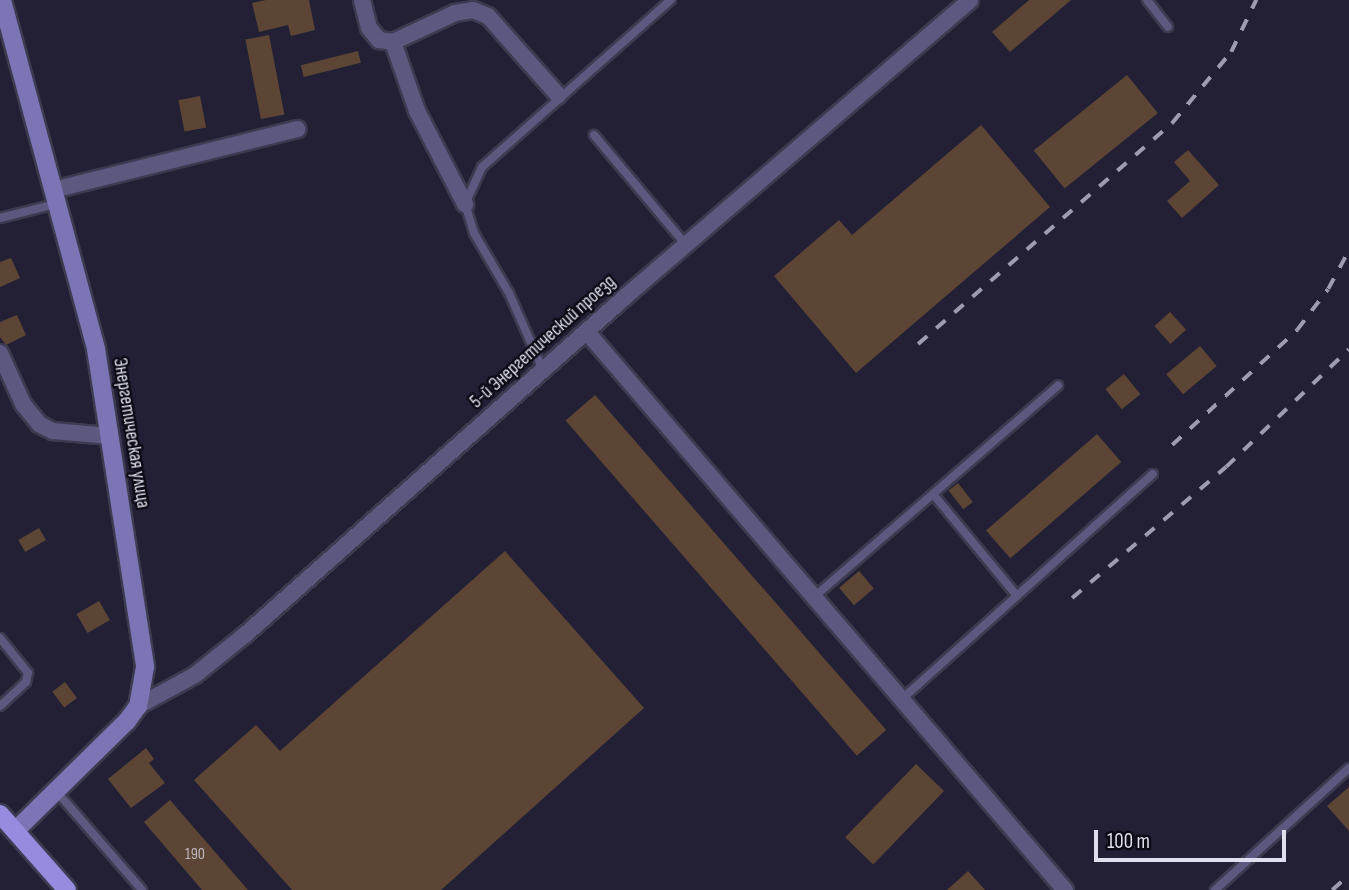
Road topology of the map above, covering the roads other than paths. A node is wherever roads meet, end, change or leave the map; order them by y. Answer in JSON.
{"nodes":[{"id":1,"x":2,"y":0,"type":"edge"},
{"id":2,"x":362,"y":0,"type":"edge"},
{"id":3,"x":671,"y":0,"type":"edge"},
{"id":4,"x":970,"y":0,"type":"edge"},
{"id":5,"x":1147,"y":0,"type":"edge"},
{"id":6,"x":1168,"y":27,"type":"dead end"},
{"id":7,"x":393,"y":42,"type":"junction"},
{"id":8,"x":558,"y":95,"type":"junction"},
{"id":9,"x":297,"y":129,"type":"dead end"},
{"id":10,"x":594,"y":135,"type":"dead end"},
{"id":11,"x":54,"y":197,"type":"junction"},
{"id":12,"x":465,"y":204,"type":"junction"},
{"id":13,"x":0,"y":218,"type":"edge"},
{"id":14,"x":686,"y":245,"type":"junction"},
{"id":15,"x":587,"y":332,"type":"junction"},
{"id":16,"x":0,"y":353,"type":"edge"},
{"id":17,"x":543,"y":370,"type":"junction"},
{"id":18,"x":1058,"y":386,"type":"dead end"},
{"id":19,"x":110,"y":436,"type":"junction"},
{"id":20,"x":1153,"y":474,"type":"dead end"},
{"id":21,"x":933,"y":494,"type":"junction"},
{"id":22,"x":1017,"y":596,"type":"junction"},
{"id":23,"x":814,"y":597,"type":"junction"},
{"id":24,"x":0,"y":638,"type":"edge"},
{"id":25,"x":902,"y":699,"type":"junction"},
{"id":26,"x":0,"y":706,"type":"edge"},
{"id":27,"x":138,"y":706,"type":"junction"},
{"id":28,"x":1349,"y":768,"type":"edge"},
{"id":29,"x":55,"y":791,"type":"junction"},
{"id":30,"x":0,"y":814,"type":"edge"},
{"id":31,"x":15,"y":831,"type":"junction"},
{"id":32,"x":67,"y":890,"type":"edge"},
{"id":33,"x":142,"y":890,"type":"edge"},
{"id":34,"x":1065,"y":890,"type":"edge"},
{"id":35,"x":1215,"y":890,"type":"edge"}],
"edges":[{"from":1,"to":11,"type":"main road","name":"Энергетическая улица"},
{"from":2,"to":7,"type":"street"},
{"from":3,"to":8,"type":"lane"},
{"from":4,"to":14,"type":"street","name":"5-й Энергетический проезд"},
{"from":5,"to":6,"type":"lane"},
{"from":7,"to":8,"type":"street"},
{"from":7,"to":12,"type":"street"},
{"from":8,"to":12,"type":"lane"},
{"from":9,"to":11,"type":"street"},
{"from":10,"to":14,"type":"lane"},
{"from":11,"to":13,"type":"lane"},
{"from":11,"to":19,"type":"main road","name":"Энергетическая улица"},
{"from":12,"to":17,"type":"lane"},
{"from":14,"to":15,"type":"street","name":"5-й Энергетический проезд"},
{"from":15,"to":17,"type":"street","name":"5-й Энергетический проезд"},
{"from":15,"to":23,"type":"street"},
{"from":16,"to":19,"type":"street"},
{"from":17,"to":27,"type":"street","name":"5-й Энергетический проезд"},
{"from":18,"to":21,"type":"lane"},
{"from":19,"to":27,"type":"main road","name":"Энергетическая улица"},
{"from":20,"to":22,"type":"lane"},
{"from":21,"to":22,"type":"lane"},
{"from":21,"to":23,"type":"lane"},
{"from":22,"to":25,"type":"lane"},
{"from":23,"to":25,"type":"street"},
{"from":24,"to":26,"type":"lane"},
{"from":25,"to":34,"type":"street"},
{"from":27,"to":29,"type":"main road"},
{"from":28,"to":35,"type":"lane"},
{"from":29,"to":31,"type":"main road"},
{"from":29,"to":33,"type":"lane"},
{"from":30,"to":31,"type":"main road"},
{"from":31,"to":32,"type":"main road"}]}
